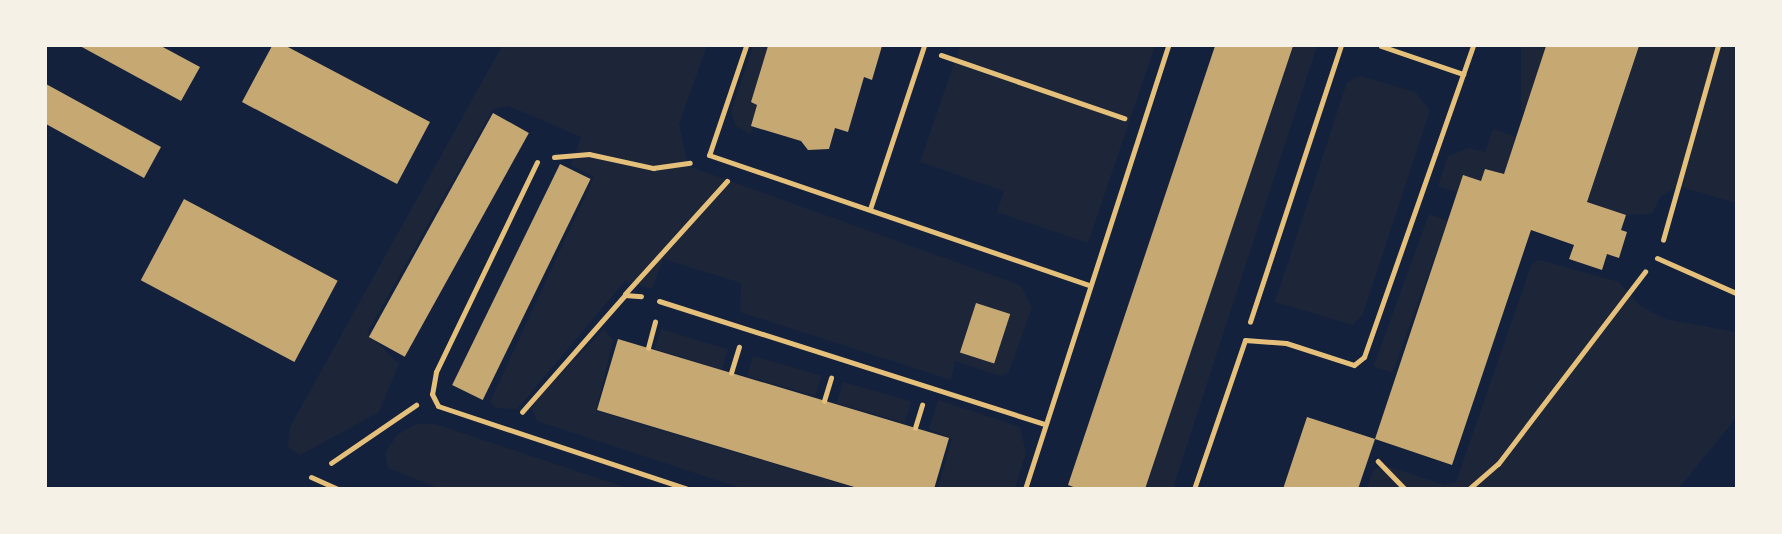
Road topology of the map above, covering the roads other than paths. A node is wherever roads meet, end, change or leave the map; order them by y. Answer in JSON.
{"nodes":[{"id":1,"x":746,"y":46,"type":"edge"},
{"id":2,"x":1168,"y":46,"type":"edge"},
{"id":3,"x":1381,"y":46,"type":"edge"},
{"id":4,"x":1473,"y":46,"type":"edge"},
{"id":5,"x":924,"y":47,"type":"edge"},
{"id":6,"x":1463,"y":74,"type":"junction"},
{"id":7,"x":537,"y":162,"type":"road end"},
{"id":8,"x":870,"y":209,"type":"junction"},
{"id":9,"x":1657,"y":258,"type":"road end"},
{"id":10,"x":1088,"y":285,"type":"junction"},
{"id":11,"x":1737,"y":293,"type":"edge"},
{"id":12,"x":660,"y":301,"type":"road end"},
{"id":13,"x":1045,"y":424,"type":"junction"},
{"id":14,"x":311,"y":477,"type":"road end"},
{"id":15,"x":338,"y":488,"type":"edge"},
{"id":16,"x":687,"y":488,"type":"edge"},
{"id":17,"x":1025,"y":488,"type":"edge"},
{"id":18,"x":1194,"y":488,"type":"edge"}],
"edges":[{"from":1,"to":8,"type":"lane"},
{"from":2,"to":10,"type":"lane"},
{"from":3,"to":6,"type":"lane"},
{"from":4,"to":6,"type":"lane"},
{"from":5,"to":8,"type":"lane"},
{"from":6,"to":18,"type":"lane"},
{"from":7,"to":16,"type":"lane"},
{"from":8,"to":10,"type":"lane"},
{"from":9,"to":11,"type":"lane"},
{"from":10,"to":13,"type":"lane"},
{"from":12,"to":13,"type":"lane"},
{"from":13,"to":17,"type":"lane"},
{"from":14,"to":15,"type":"lane"}]}
